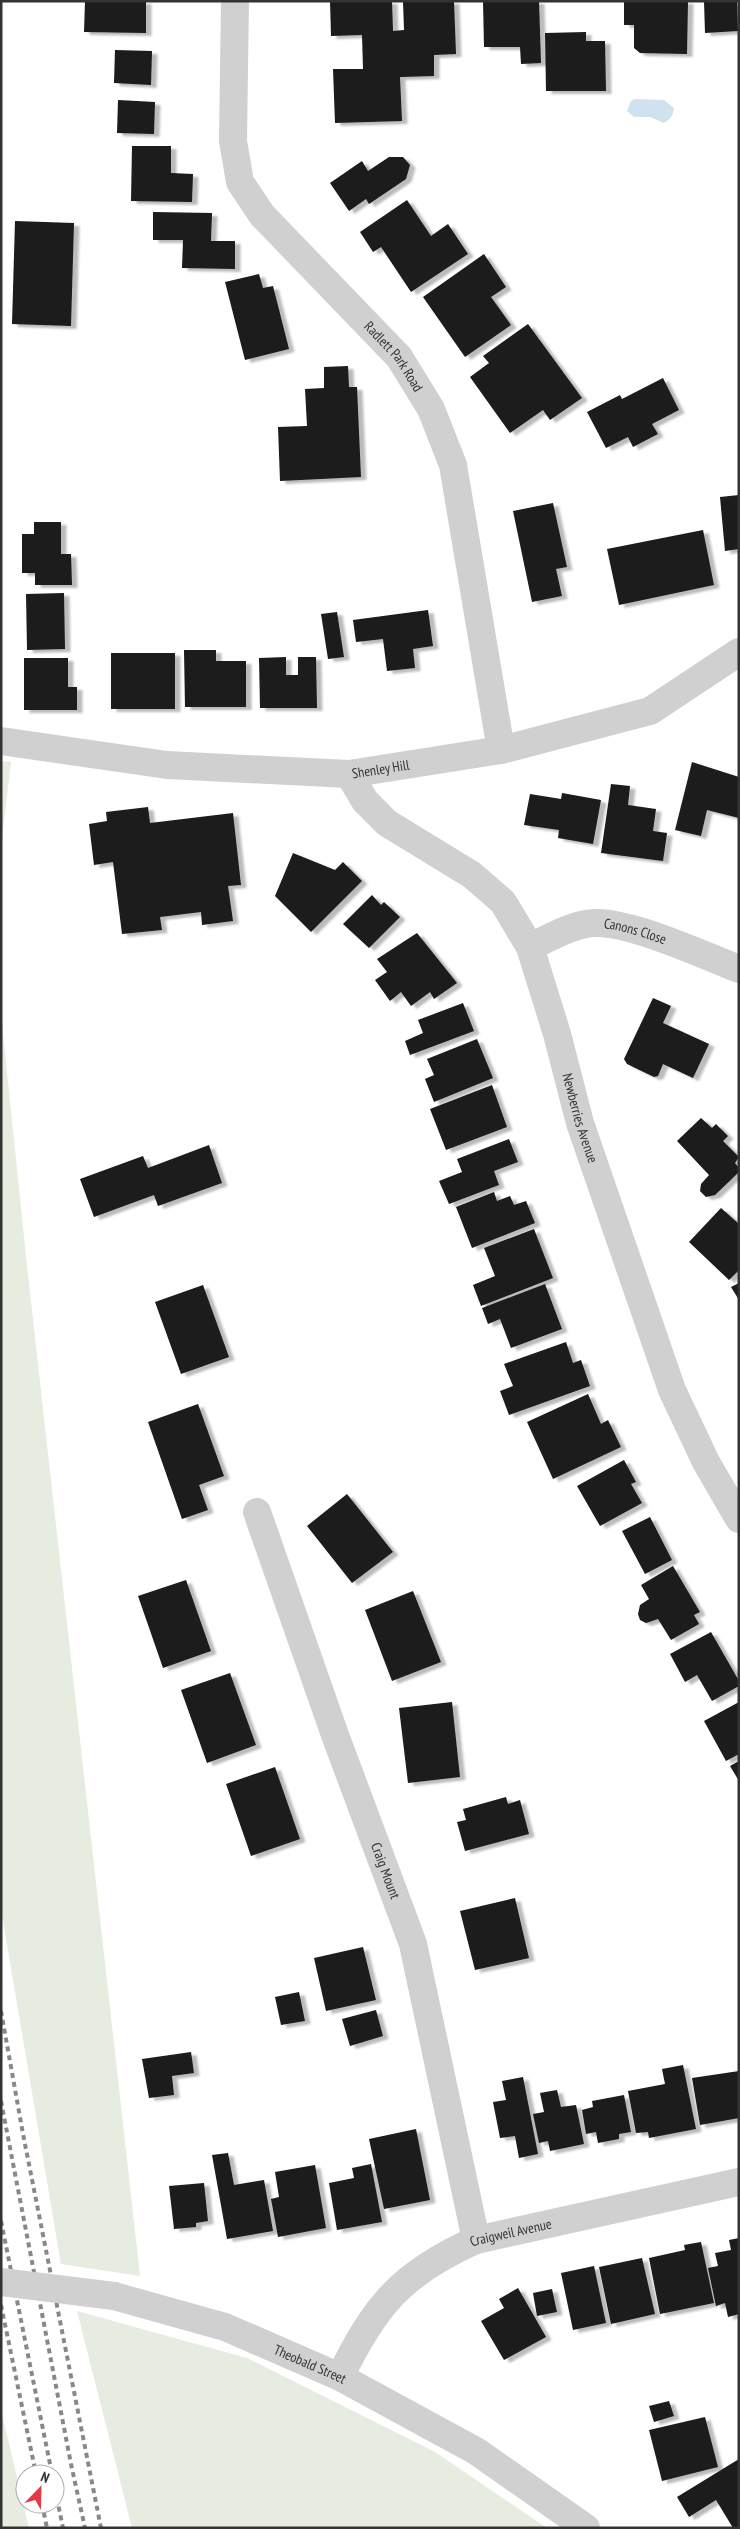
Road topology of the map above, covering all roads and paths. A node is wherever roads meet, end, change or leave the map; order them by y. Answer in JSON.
{"nodes":[{"id":1,"x":235,"y":1,"type":"edge"},
{"id":2,"x":739,"y":652,"type":"edge"},
{"id":3,"x":1,"y":741,"type":"edge"},
{"id":4,"x":501,"y":750,"type":"junction"},
{"id":5,"x":349,"y":774,"type":"junction"},
{"id":6,"x":530,"y":947,"type":"junction"},
{"id":7,"x":739,"y":969,"type":"edge"},
{"id":8,"x":257,"y":1512,"type":"dead end"},
{"id":9,"x":739,"y":1519,"type":"edge"},
{"id":10,"x":739,"y":2182,"type":"edge"},
{"id":11,"x":476,"y":2240,"type":"junction"},
{"id":12,"x":1,"y":2282,"type":"edge"},
{"id":13,"x":340,"y":2376,"type":"junction"},
{"id":14,"x":586,"y":2528,"type":"edge"}],
"edges":[{"from":1,"to":4,"type":"street","name":"Radlett Park Road"},
{"from":2,"to":4,"type":"street","name":"Shenley Hill"},
{"from":3,"to":5,"type":"street","name":"Shenley Hill"},
{"from":4,"to":5,"type":"street","name":"Shenley Hill"},
{"from":5,"to":6,"type":"street","name":"Newberries Avenue"},
{"from":6,"to":7,"type":"street","name":"Canons Close"},
{"from":6,"to":9,"type":"street","name":"Newberries Avenue"},
{"from":8,"to":11,"type":"street","name":"Craig Mount"},
{"from":10,"to":11,"type":"street","name":"Craigweil Avenue"},
{"from":11,"to":13,"type":"street","name":"Craigweil Avenue"},
{"from":12,"to":13,"type":"street","name":"Theobald Street","bridge":true},
{"from":13,"to":14,"type":"street","name":"Theobald Street"}]}
